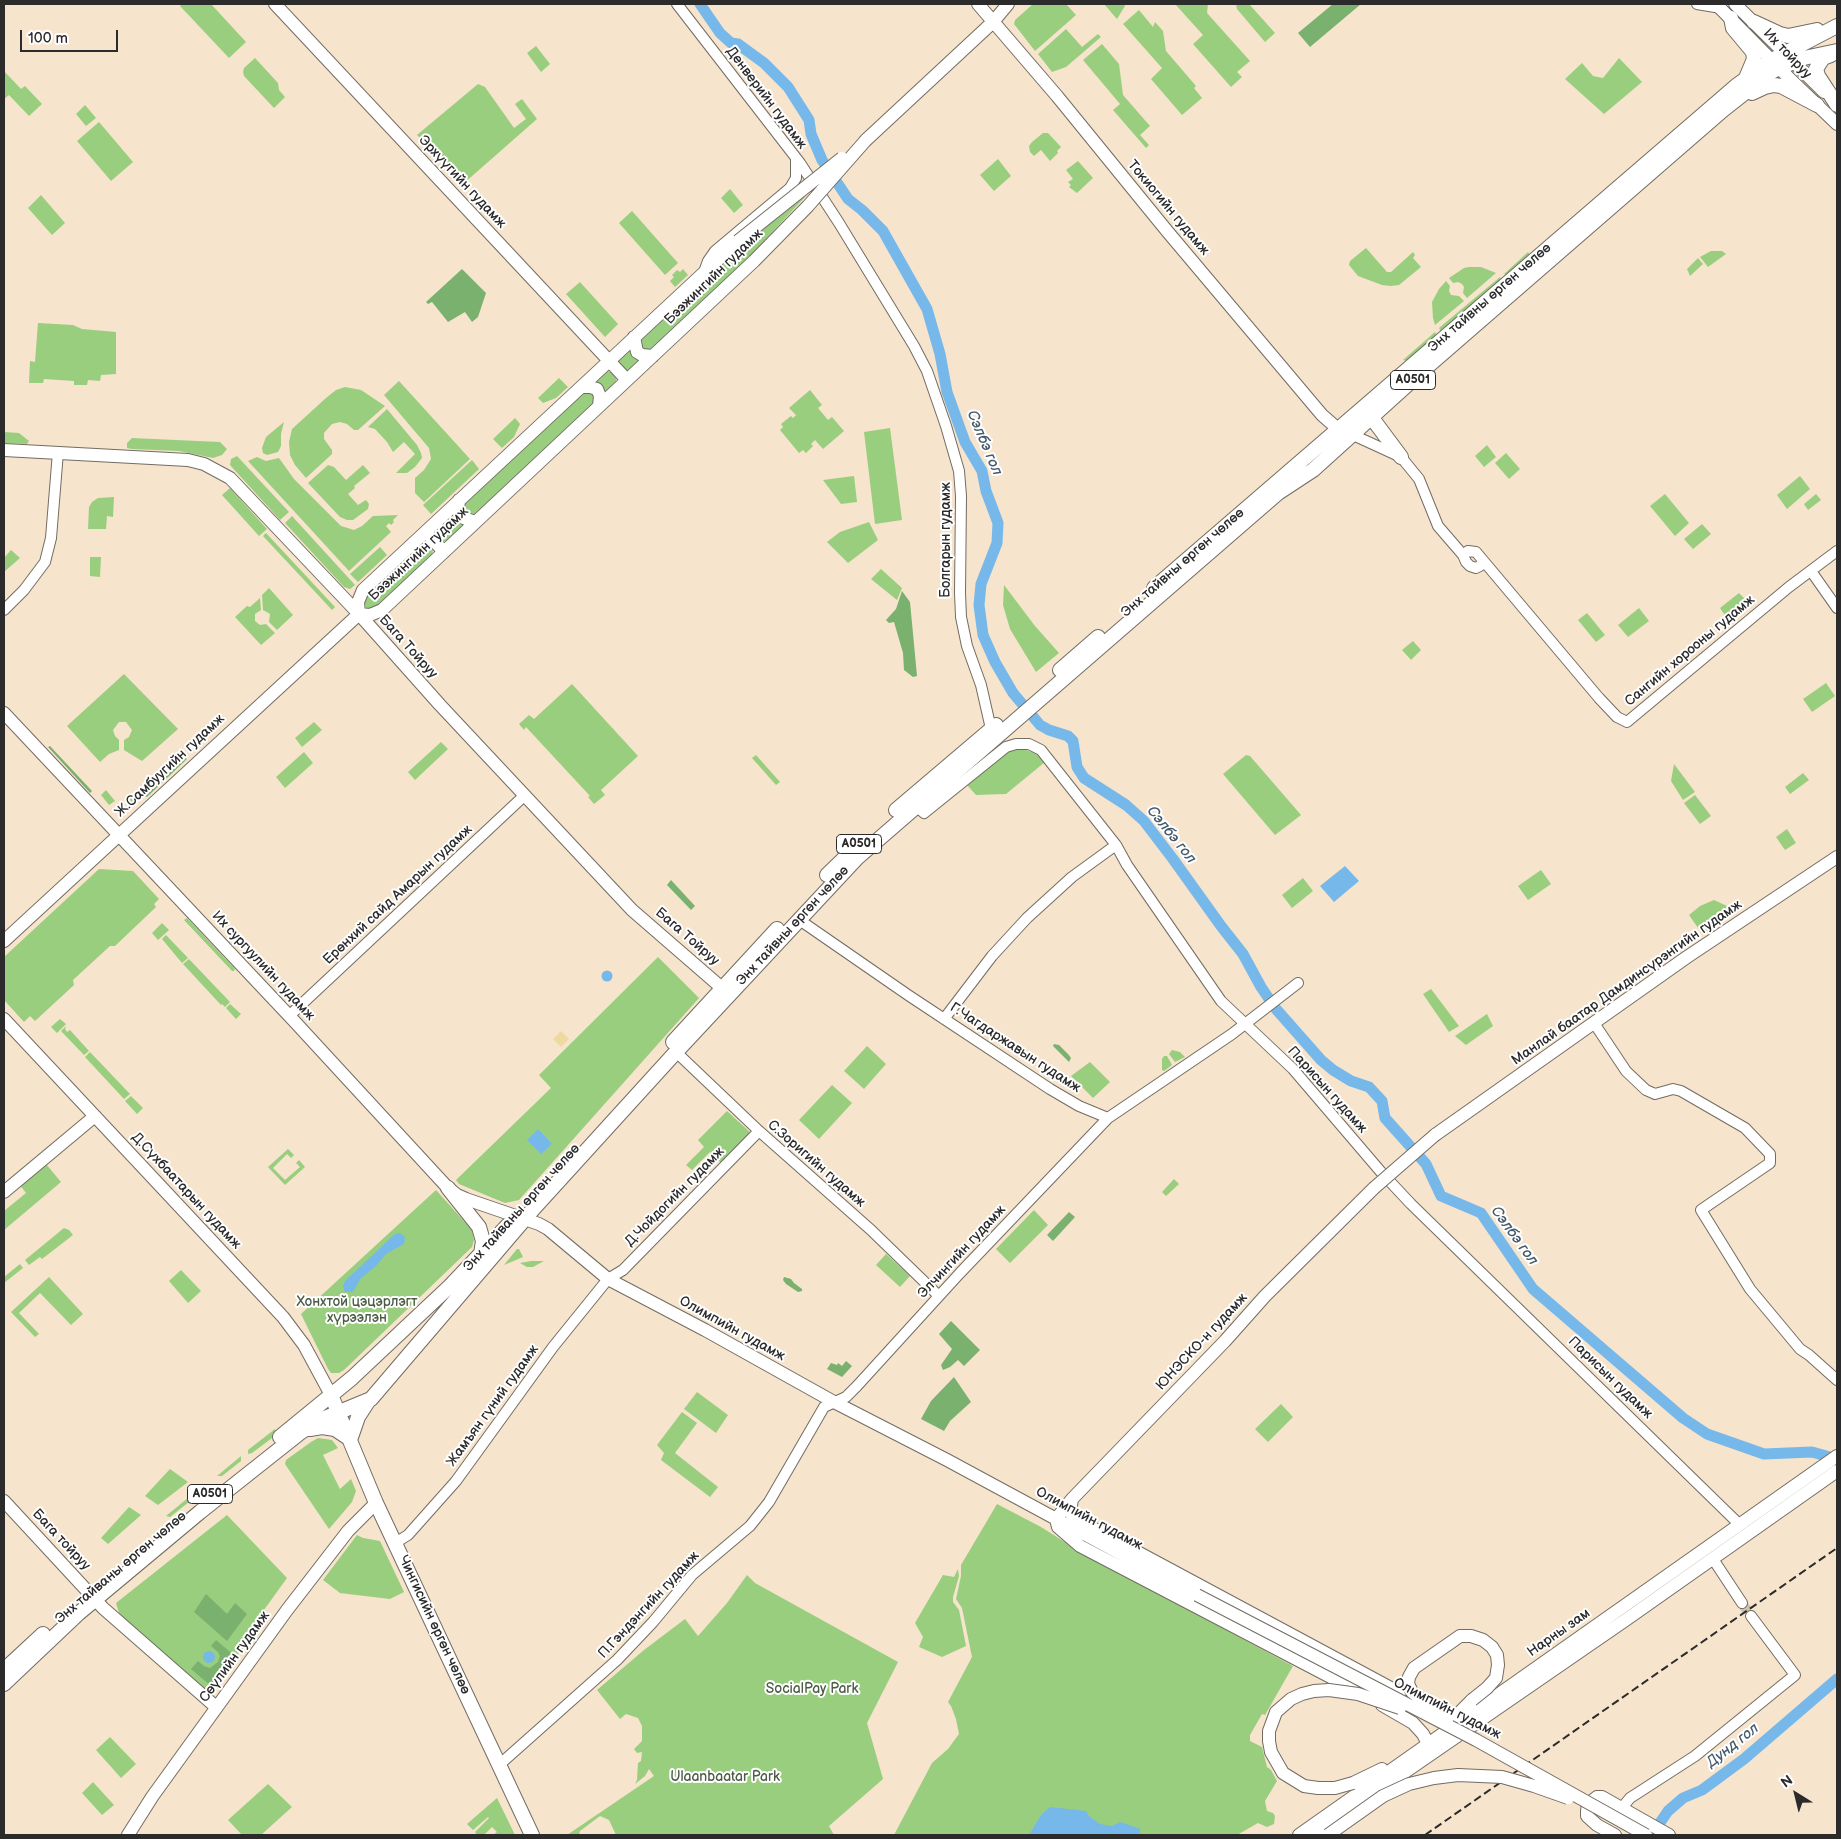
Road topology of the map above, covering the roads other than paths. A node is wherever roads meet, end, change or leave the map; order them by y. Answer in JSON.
{"nodes":[{"id":1,"x":275,"y":4,"type":"edge"},
{"id":2,"x":677,"y":4,"type":"edge"},
{"id":3,"x":978,"y":4,"type":"edge"},
{"id":4,"x":1008,"y":4,"type":"edge"},
{"id":5,"x":1018,"y":4,"type":"edge"},
{"id":6,"x":1697,"y":4,"type":"edge"},
{"id":7,"x":1735,"y":4,"type":"edge"},
{"id":8,"x":1723,"y":10,"type":"edge"},
{"id":9,"x":993,"y":22,"type":"junction"},
{"id":10,"x":1754,"y":22,"type":"junction"},
{"id":11,"x":1837,"y":26,"type":"edge"},
{"id":12,"x":1837,"y":52,"type":"edge"},
{"id":13,"x":1789,"y":57,"type":"junction"},
{"id":14,"x":1776,"y":64,"type":"junction"},
{"id":15,"x":1745,"y":79,"type":"junction"},
{"id":16,"x":1817,"y":105,"type":"junction"},
{"id":17,"x":1837,"y":105,"type":"edge"},
{"id":18,"x":1723,"y":110,"type":"junction"},
{"id":19,"x":1837,"y":124,"type":"edge"},
{"id":20,"x":866,"y":140,"type":"junction"},
{"id":21,"x":796,"y":159,"type":"junction"},
{"id":22,"x":704,"y":272,"type":"junction"},
{"id":23,"x":634,"y":337,"type":"junction"},
{"id":24,"x":653,"y":356,"type":"junction"},
{"id":25,"x":609,"y":361,"type":"junction"},
{"id":26,"x":627,"y":380,"type":"junction"},
{"id":27,"x":582,"y":387,"type":"junction"},
{"id":28,"x":599,"y":406,"type":"junction"},
{"id":29,"x":1372,"y":418,"type":"junction"},
{"id":30,"x":1338,"y":429,"type":"junction"},
{"id":31,"x":1353,"y":435,"type":"junction"},
{"id":32,"x":4,"y":450,"type":"edge"},
{"id":33,"x":58,"y":452,"type":"junction"},
{"id":34,"x":1401,"y":457,"type":"junction"},
{"id":35,"x":459,"y":500,"type":"junction"},
{"id":36,"x":475,"y":522,"type":"junction"},
{"id":37,"x":426,"y":532,"type":"junction"},
{"id":38,"x":444,"y":552,"type":"junction"},
{"id":39,"x":1837,"y":552,"type":"edge"},
{"id":40,"x":1811,"y":571,"type":"junction"},
{"id":41,"x":1837,"y":608,"type":"edge"},
{"id":42,"x":4,"y":610,"type":"edge"},
{"id":43,"x":358,"y":614,"type":"junction"},
{"id":44,"x":1044,"y":690,"type":"junction"},
{"id":45,"x":4,"y":713,"type":"edge"},
{"id":46,"x":1013,"y":717,"type":"junction"},
{"id":47,"x":991,"y":729,"type":"junction"},
{"id":48,"x":525,"y":795,"type":"junction"},
{"id":49,"x":916,"y":806,"type":"junction"},
{"id":50,"x":118,"y":835,"type":"junction"},
{"id":51,"x":1116,"y":844,"type":"junction"},
{"id":52,"x":1837,"y":857,"type":"edge"},
{"id":53,"x":798,"y":919,"type":"junction"},
{"id":54,"x":4,"y":941,"type":"edge"},
{"id":55,"x":1298,"y":983,"type":"dead end"},
{"id":56,"x":726,"y":991,"type":"junction"},
{"id":57,"x":289,"y":1016,"type":"junction"},
{"id":58,"x":4,"y":1019,"type":"edge"},
{"id":59,"x":944,"y":1019,"type":"junction"},
{"id":60,"x":1594,"y":1023,"type":"junction"},
{"id":61,"x":1244,"y":1024,"type":"junction"},
{"id":62,"x":676,"y":1052,"type":"junction"},
{"id":63,"x":94,"y":1116,"type":"junction"},
{"id":64,"x":1108,"y":1118,"type":"junction"},
{"id":65,"x":759,"y":1131,"type":"junction"},
{"id":66,"x":448,"y":1188,"type":"junction"},
{"id":67,"x":1374,"y":1188,"type":"joint"},
{"id":68,"x":4,"y":1192,"type":"edge"},
{"id":69,"x":521,"y":1217,"type":"junction"},
{"id":70,"x":481,"y":1254,"type":"junction"},
{"id":71,"x":608,"y":1279,"type":"junction"},
{"id":72,"x":939,"y":1296,"type":"junction"},
{"id":73,"x":1837,"y":1380,"type":"edge"},
{"id":74,"x":331,"y":1395,"type":"junction"},
{"id":75,"x":371,"y":1399,"type":"junction"},
{"id":76,"x":834,"y":1402,"type":"junction"},
{"id":77,"x":340,"y":1413,"type":"junction"},
{"id":78,"x":300,"y":1432,"type":"junction"},
{"id":79,"x":350,"y":1440,"type":"junction"},
{"id":80,"x":1837,"y":1456,"type":"edge"},
{"id":81,"x":1837,"y":1471,"type":"edge"},
{"id":82,"x":1817,"y":1478,"type":"junction"},
{"id":83,"x":1072,"y":1499,"type":"junction"},
{"id":84,"x":4,"y":1501,"type":"edge"},
{"id":85,"x":376,"y":1503,"type":"junction"},
{"id":86,"x":1056,"y":1518,"type":"junction"},
{"id":87,"x":1740,"y":1525,"type":"junction"},
{"id":88,"x":395,"y":1543,"type":"junction"},
{"id":89,"x":1713,"y":1559,"type":"junction"},
{"id":90,"x":92,"y":1596,"type":"junction"},
{"id":91,"x":1742,"y":1603,"type":"tunnel mouth"},
{"id":92,"x":1628,"y":1611,"type":"junction"},
{"id":93,"x":1751,"y":1616,"type":"tunnel mouth"},
{"id":94,"x":1353,"y":1669,"type":"junction"},
{"id":95,"x":4,"y":1670,"type":"edge"},
{"id":96,"x":1371,"y":1678,"type":"junction"},
{"id":97,"x":4,"y":1684,"type":"edge"},
{"id":98,"x":1344,"y":1685,"type":"junction"},
{"id":99,"x":1363,"y":1694,"type":"junction"},
{"id":100,"x":1498,"y":1703,"type":"junction"},
{"id":101,"x":216,"y":1707,"type":"junction"},
{"id":102,"x":1434,"y":1720,"type":"junction"},
{"id":103,"x":1456,"y":1727,"type":"junction"},
{"id":104,"x":1476,"y":1740,"type":"junction"},
{"id":105,"x":1427,"y":1745,"type":"junction"},
{"id":106,"x":499,"y":1765,"type":"junction"},
{"id":107,"x":1637,"y":1793,"type":"junction"},
{"id":108,"x":1602,"y":1797,"type":"junction"},
{"id":109,"x":1625,"y":1810,"type":"junction"},
{"id":110,"x":1604,"y":1811,"type":"junction"},
{"id":111,"x":128,"y":1835,"type":"edge"},
{"id":112,"x":532,"y":1835,"type":"edge"},
{"id":113,"x":1299,"y":1835,"type":"edge"},
{"id":114,"x":1315,"y":1835,"type":"edge"},
{"id":115,"x":1328,"y":1835,"type":"edge"},
{"id":116,"x":1615,"y":1835,"type":"edge"},
{"id":117,"x":1646,"y":1835,"type":"edge"},
{"id":118,"x":1669,"y":1835,"type":"edge"}],
"edges":[{"from":1,"to":25,"type":"main road","name":"Эрхүүгийн гудамж"},
{"from":2,"to":21,"type":"street","name":"Денверийн гудамж"},
{"from":3,"to":9,"type":"main road","name":"Токиогийн гудамж"},
{"from":4,"to":9,"type":"main road"},
{"from":5,"to":9,"type":"main road"},
{"from":6,"to":8,"type":"street"},
{"from":7,"to":10,"type":"main road","name":"Их тойруу"},
{"from":8,"to":14,"type":"main road","name":"Их тойруу"},
{"from":8,"to":15,"type":"highway"},
{"from":9,"to":20,"type":"main road","name":"Бээжингийн гудамж"},
{"from":9,"to":30,"type":"main road","name":"Токиогийн гудамж"},
{"from":10,"to":11,"type":"highway"},
{"from":10,"to":13,"type":"main road","name":"Их тойруу"},
{"from":11,"to":13,"type":"highway","name":"Энх тайвны өргөн чөлөө","number":"A0501"},
{"from":12,"to":13,"type":"highway","name":"Энх тайвны өргөн чөлөө","number":"A0501"},
{"from":12,"to":17,"type":"highway"},
{"from":13,"to":14,"type":"highway","name":"Энх тайвны өргөн чөлөө","number":"A0501"},
{"from":13,"to":17,"type":"main road","name":"Их тойруу"},
{"from":14,"to":15,"type":"highway","name":"Энх тайвны өргөн чөлөө","number":"A0501"},
{"from":14,"to":16,"type":"main road","name":"Их тойруу"},
{"from":14,"to":18,"type":"highway","name":"Энх тайвны өргөн чөлөө","number":"A0501"},
{"from":15,"to":30,"type":"highway","name":"Энх тайвны өргөн чөлөө","number":"A0501"},
{"from":16,"to":18,"type":"highway"},
{"from":16,"to":19,"type":"main road","name":"Их тойруу"},
{"from":18,"to":29,"type":"highway","name":"Энх тайвны өргөн чөлөө","number":"A0501"},
{"from":20,"to":22,"type":"main road","name":"Бээжингийн гудамж","bridge":true},
{"from":20,"to":24,"type":"main road","name":"Бээжингийн гудамж","bridge":true},
{"from":21,"to":22,"type":"street","name":"Денверийн гудамж"},
{"from":21,"to":47,"type":"street","name":"Болгарын гудамж"},
{"from":22,"to":23,"type":"main road","name":"Бээжингийн гудамж"},
{"from":23,"to":24,"type":"main road"},
{"from":23,"to":25,"type":"main road","name":"Бээжингийн гудамж"},
{"from":24,"to":26,"type":"main road","name":"Бээжингийн гудамж"},
{"from":25,"to":26,"type":"main road","name":"Эрхүүгийн гудамж"},
{"from":25,"to":27,"type":"main road","name":"Бээжингийн гудамж"},
{"from":26,"to":28,"type":"main road","name":"Бээжингийн гудамж"},
{"from":27,"to":28,"type":"main road"},
{"from":27,"to":35,"type":"main road","name":"Бээжингийн гудамж"},
{"from":28,"to":36,"type":"main road","name":"Бээжингийн гудамж"},
{"from":29,"to":31,"type":"highway","name":"Энх тайвны өргөн чөлөө","number":"A0501"},
{"from":29,"to":34,"type":"highway"},
{"from":30,"to":31,"type":"main road"},
{"from":30,"to":44,"type":"highway","name":"Энх тайвны өргөн чөлөө","number":"A0501"},
{"from":31,"to":34,"type":"street","name":"Сангийн хорооны гудамж"},
{"from":31,"to":44,"type":"highway","name":"Энх тайвны өргөн чөлөө","number":"A0501"},
{"from":32,"to":33,"type":"main road","name":"Бага Тойруу"},
{"from":33,"to":42,"type":"street"},
{"from":33,"to":43,"type":"main road","name":"Бага Тойруу"},
{"from":34,"to":40,"type":"street","name":"Сангийн хорооны гудамж"},
{"from":35,"to":36,"type":"main road"},
{"from":35,"to":37,"type":"main road","name":"Бээжингийн гудамж"},
{"from":36,"to":38,"type":"main road","name":"Бээжингийн гудамж"},
{"from":37,"to":38,"type":"main road"},
{"from":37,"to":43,"type":"main road","name":"Бээжингийн гудамж"},
{"from":38,"to":43,"type":"main road","name":"Бээжингийн гудамж"},
{"from":39,"to":40,"type":"street"},
{"from":40,"to":41,"type":"street"},
{"from":43,"to":48,"type":"main road","name":"Бага Тойруу"},
{"from":43,"to":50,"type":"main road","name":"Ж.Самбуугийн гудамж"},
{"from":44,"to":46,"type":"highway","number":"A0501"},
{"from":45,"to":50,"type":"main road","name":"Их сургуулийн гудамж"},
{"from":46,"to":47,"type":"highway","name":"Энх тайваны өргөн чөлөө","number":"A0501"},
{"from":46,"to":49,"type":"highway","name":"Энх тайвны өргөн чөлөө","number":"A0501"},
{"from":47,"to":56,"type":"highway","name":"Энх тайваны өргөн чөлөө","number":"A0501"},
{"from":48,"to":56,"type":"main road","name":"Бага Тойруу"},
{"from":48,"to":57,"type":"street","name":"Ерөнхий сайд Амарын гудамж"},
{"from":49,"to":51,"type":"street","name":"Парисын гудамж"},
{"from":49,"to":53,"type":"highway","name":"Энх тайвны өргөн чөлөө","number":"A0501"},
{"from":50,"to":54,"type":"main road","name":"Ж.Самбуугийн гудамж"},
{"from":50,"to":57,"type":"main road","name":"Их сургуулийн гудамж"},
{"from":51,"to":59,"type":"street"},
{"from":51,"to":61,"type":"street","name":"Парисын гудамж"},
{"from":52,"to":60,"type":"main road","name":"Манлай баатар Дамдинсүрэнгийн гудамж"},
{"from":53,"to":56,"type":"highway","name":"Энх тайвны өргөн чөлөө","number":"A0501"},
{"from":53,"to":59,"type":"street","name":"Г.Чагдаржавын гудамж"},
{"from":55,"to":61,"type":"street"},
{"from":56,"to":62,"type":"highway","name":"Энх тайваны өргөн чөлөө","number":"A0501"},
{"from":56,"to":69,"type":"highway","name":"Энх тайваны өргөн чөлөө","number":"A0501"},
{"from":57,"to":66,"type":"main road","name":"Их сургуулийн гудамж"},
{"from":58,"to":63,"type":"main road","name":"Д.Сүхбаатарын гудамж"},
{"from":59,"to":64,"type":"street","name":"Г.Чагдаржавын гудамж"},
{"from":60,"to":67,"type":"main road","name":"Манлай баатар Дамдинсүрэнгийн гудамж","bridge":true},
{"from":60,"to":73,"type":"street"},
{"from":61,"to":64,"type":"street"},
{"from":61,"to":87,"type":"street","name":"Парисын гудамж"},
{"from":62,"to":65,"type":"street","name":"С.Зоригийн гудамж"},
{"from":62,"to":69,"type":"highway","name":"Энх тайваны өргөн чөлөө","number":"A0501"},
{"from":63,"to":68,"type":"main road"},
{"from":63,"to":74,"type":"main road","name":"Д.Сүхбаатарын гудамж"},
{"from":64,"to":72,"type":"street","name":"Элчингийн гудамж"},
{"from":65,"to":71,"type":"street","name":"Д.Чойдогийн гудамж"},
{"from":65,"to":72,"type":"street","name":"С.Зоригийн гудамж"},
{"from":66,"to":69,"type":"main road","name":"Их сургуулийн гудамж"},
{"from":66,"to":70,"type":"highway"},
{"from":67,"to":83,"type":"main road","name":"ЮНЭСКО-н гудамж"},
{"from":69,"to":70,"type":"highway","name":"Энх тайваны өргөн чөлөө","number":"A0501"},
{"from":69,"to":71,"type":"main road","name":"Олимпийн гудамж"},
{"from":69,"to":75,"type":"highway","name":"Энх тайваны өргөн чөлөө","number":"A0501"},
{"from":70,"to":74,"type":"highway","name":"Энх тайваны өргөн чөлөө","number":"A0501"},
{"from":71,"to":76,"type":"main road","name":"Олимпийн гудамж"},
{"from":71,"to":88,"type":"street","name":"Жамъян гүний гудамж"},
{"from":72,"to":76,"type":"street","name":"Элчингийн гудамж"},
{"from":74,"to":77,"type":"highway","name":"Чингисийн өргөн чөлөө"},
{"from":74,"to":90,"type":"highway","name":"Энх тайваны өргөн чөлөө","number":"A0501"},
{"from":75,"to":77,"type":"highway","name":"Энх тайваны өргөн чөлөө","number":"A0501"},
{"from":75,"to":79,"type":"highway"},
{"from":76,"to":86,"type":"main road","name":"Олимпийн гудамж"},
{"from":76,"to":106,"type":"street","name":"П.Гэндэнгийн гудамж"},
{"from":77,"to":78,"type":"highway","name":"Энх тайваны өргөн чөлөө","number":"A0501"},
{"from":77,"to":79,"type":"highway","name":"Чингисийн өргөн чөлөө"},
{"from":78,"to":79,"type":"highway"},
{"from":78,"to":90,"type":"highway","name":"Энх тайваны өргөн чөлөө","number":"A0501"},
{"from":79,"to":85,"type":"highway","name":"Чингисийн өргөн чөлөө"},
{"from":80,"to":82,"type":"main road","name":"Нарны зам"},
{"from":81,"to":82,"type":"main road","name":"Нарны зам"},
{"from":82,"to":87,"type":"main road","name":"Нарны зам"},
{"from":82,"to":89,"type":"main road","name":"Нарны зам"},
{"from":83,"to":86,"type":"main road","name":"ЮНЭСКО-н гудамж"},
{"from":83,"to":94,"type":"main road"},
{"from":84,"to":90,"type":"main road","name":"Бага тойруу"},
{"from":85,"to":88,"type":"highway","name":"Чингисийн өргөн чөлөө"},
{"from":85,"to":101,"type":"main road","name":"Сөүлийн гудамж"},
{"from":86,"to":98,"type":"main road"},
{"from":86,"to":102,"type":"main road","name":"Олимпийн гудамж","bridge":true},
{"from":87,"to":92,"type":"main road","name":"Нарны зам"},
{"from":88,"to":106,"type":"highway","name":"Чингисийн өргөн чөлөө"},
{"from":89,"to":91,"type":"street"},
{"from":89,"to":92,"type":"main road","name":"Нарны зам"},
{"from":90,"to":95,"type":"highway","name":"Энх тайваны өргөн чөлөө","number":"A0501"},
{"from":90,"to":97,"type":"highway","name":"Энх тайваны өргөн чөлөө","number":"A0501"},
{"from":90,"to":101,"type":"main road","name":"Бага тойруу"},
{"from":92,"to":100,"type":"main road","name":"Нарны зам"},
{"from":93,"to":107,"type":"street"},
{"from":94,"to":96,"type":"main road"},
{"from":94,"to":98,"type":"main road"},
{"from":96,"to":99,"type":"main road"},
{"from":96,"to":103,"type":"main road"},
{"from":98,"to":99,"type":"main road"},
{"from":99,"to":105,"type":"main road"},
{"from":100,"to":103,"type":"main road","name":"Нарны зам"},
{"from":100,"to":103,"type":"main road","name":"Нарны зам"},
{"from":101,"to":111,"type":"main road","name":"Сөүлийн гудамж"},
{"from":102,"to":104,"type":"main road","name":"Олимпийн гудамж","bridge":true},
{"from":102,"to":105,"type":"main road","bridge":true},
{"from":103,"to":104,"type":"main road","bridge":true},
{"from":103,"to":105,"type":"main road","name":"Нарны зам"},
{"from":103,"to":114,"type":"main road","name":"Нарны зам"},
{"from":104,"to":110,"type":"main road","name":"Олимпийн гудамж","bridge":true},
{"from":105,"to":113,"type":"main road","name":"Нарны зам"},
{"from":106,"to":112,"type":"highway","name":"Чингисийн өргөн чөлөө"},
{"from":107,"to":108,"type":"street"},
{"from":107,"to":109,"type":"street"},
{"from":108,"to":109,"type":"main road"},
{"from":108,"to":116,"type":"main road"},
{"from":109,"to":118,"type":"main road"},
{"from":110,"to":115,"type":"main road","bridge":true},
{"from":110,"to":117,"type":"main road","name":"Олимпийн гудамж","bridge":true}]}
